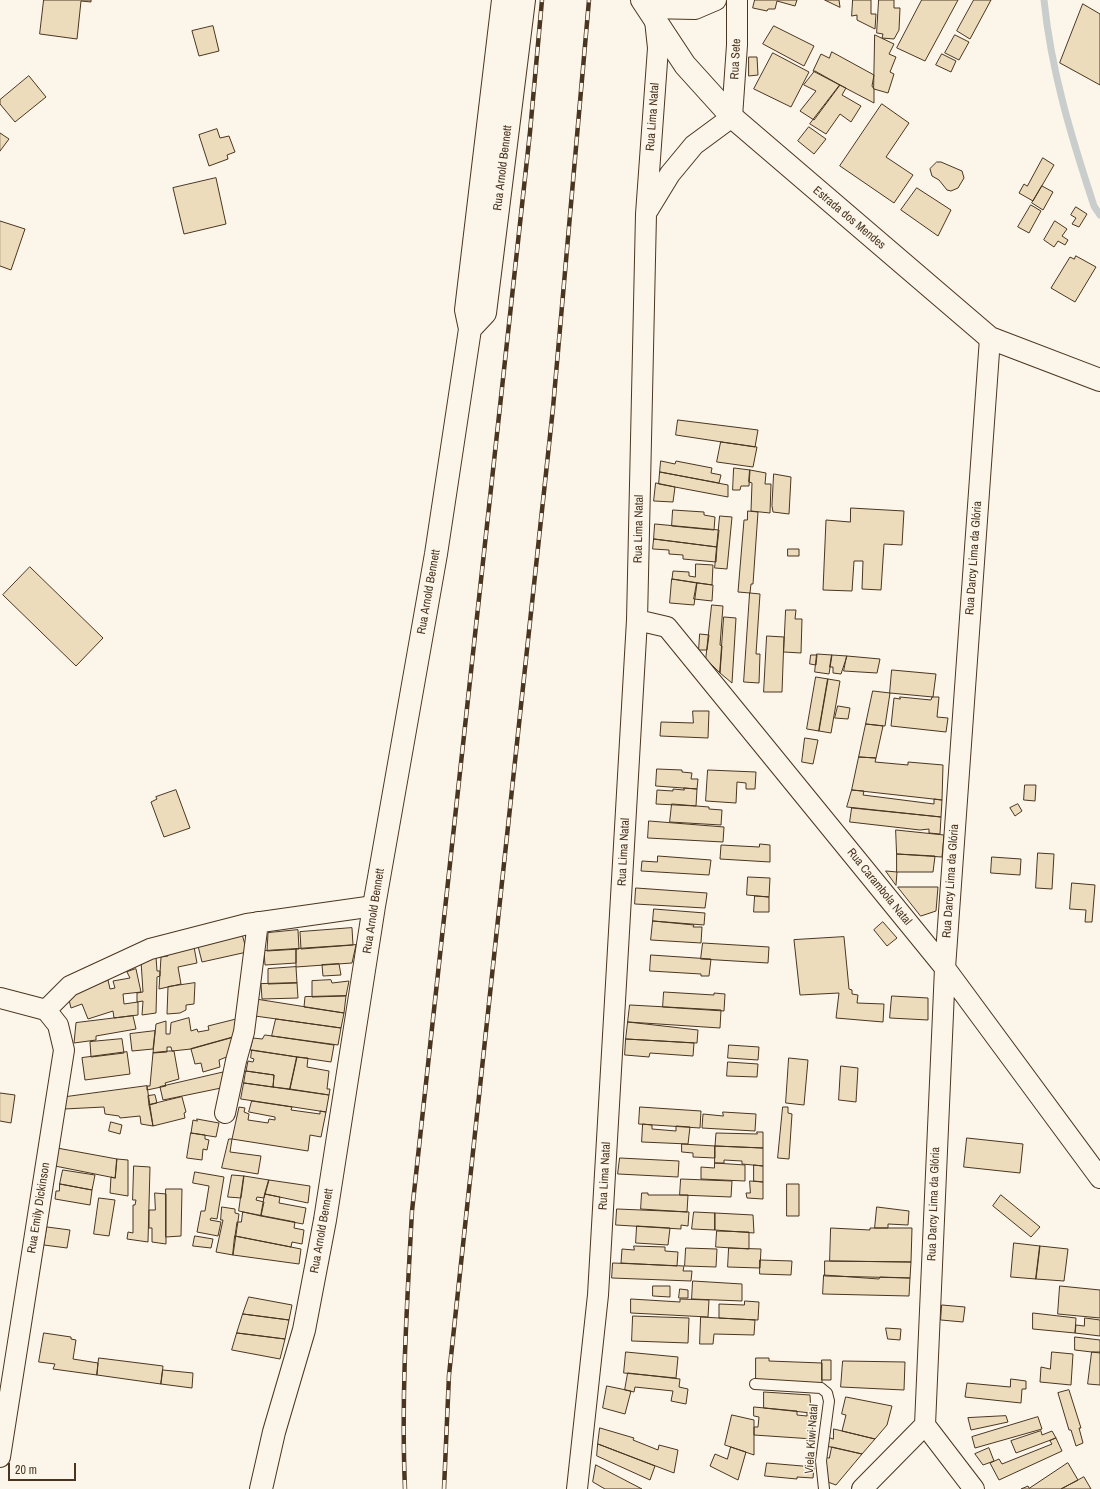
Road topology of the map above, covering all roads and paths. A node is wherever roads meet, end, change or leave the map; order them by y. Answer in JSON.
{"nodes":[{"id":1,"x":503,"y":0,"type":"edge"},
{"id":2,"x":524,"y":0,"type":"edge"},
{"id":3,"x":716,"y":0,"type":"edge"},
{"id":4,"x":737,"y":0,"type":"edge"},
{"id":5,"x":648,"y":9,"type":"edge"},
{"id":6,"x":732,"y":117,"type":"junction"},
{"id":7,"x":646,"y":214,"type":"junction"},
{"id":8,"x":470,"y":329,"type":"junction"},
{"id":9,"x":990,"y":338,"type":"junction"},
{"id":10,"x":1100,"y":380,"type":"edge"},
{"id":11,"x":637,"y":620,"type":"junction"},
{"id":12,"x":374,"y":906,"type":"junction"},
{"id":13,"x":258,"y":922,"type":"junction"},
{"id":14,"x":944,"y":968,"type":"junction"},
{"id":15,"x":0,"y":998,"type":"edge"},
{"id":16,"x":46,"y":1010,"type":"junction"},
{"id":17,"x":225,"y":1113,"type":"dead end"},
{"id":18,"x":1100,"y":1175,"type":"edge"},
{"id":19,"x":755,"y":1384,"type":"dead end"},
{"id":20,"x":925,"y":1424,"type":"junction"},
{"id":21,"x":0,"y":1457,"type":"edge"},
{"id":22,"x":261,"y":1489,"type":"edge"},
{"id":23,"x":577,"y":1489,"type":"edge"},
{"id":24,"x":824,"y":1489,"type":"edge"},
{"id":25,"x":862,"y":1489,"type":"edge"},
{"id":26,"x":974,"y":1489,"type":"edge"}],
"edges":[{"from":1,"to":8,"type":"street","name":"Rua Arnold Bennett"},
{"from":2,"to":8,"type":"street","name":"Rua Arnold Bennett"},
{"from":3,"to":5,"type":"street"},
{"from":4,"to":6,"type":"street","name":"Rua Sete"},
{"from":5,"to":6,"type":"street","name":"Estrada dos Mendes"},
{"from":5,"to":7,"type":"street","name":"Rua Lima Natal"},
{"from":6,"to":7,"type":"street","name":"Rua Lima Natal"},
{"from":6,"to":9,"type":"street","name":"Estrada dos Mendes"},
{"from":7,"to":11,"type":"street","name":"Rua Lima Natal"},
{"from":8,"to":12,"type":"street","name":"Rua Arnold Bennett"},
{"from":9,"to":10,"type":"street","name":"Estrada dos Mendes"},
{"from":9,"to":14,"type":"street","name":"Rua Darcy Lima da Glória"},
{"from":11,"to":14,"type":"street","name":"Rua Carambola Natal"},
{"from":11,"to":23,"type":"street","name":"Rua Lima Natal"},
{"from":12,"to":13,"type":"street"},
{"from":12,"to":22,"type":"street","name":"Rua Arnold Bennett"},
{"from":13,"to":16,"type":"street"},
{"from":13,"to":17,"type":"street"},
{"from":14,"to":18,"type":"street","name":"Rua Carambola Natal"},
{"from":14,"to":20,"type":"street","name":"Rua Darcy Lima da Glória"},
{"from":15,"to":16,"type":"street"},
{"from":16,"to":21,"type":"street","name":"Rua Emily Dickinson"},
{"from":19,"to":24,"type":"lane","name":"Viela Kiwi Natal"},
{"from":20,"to":25,"type":"street"},
{"from":20,"to":26,"type":"street"}]}
